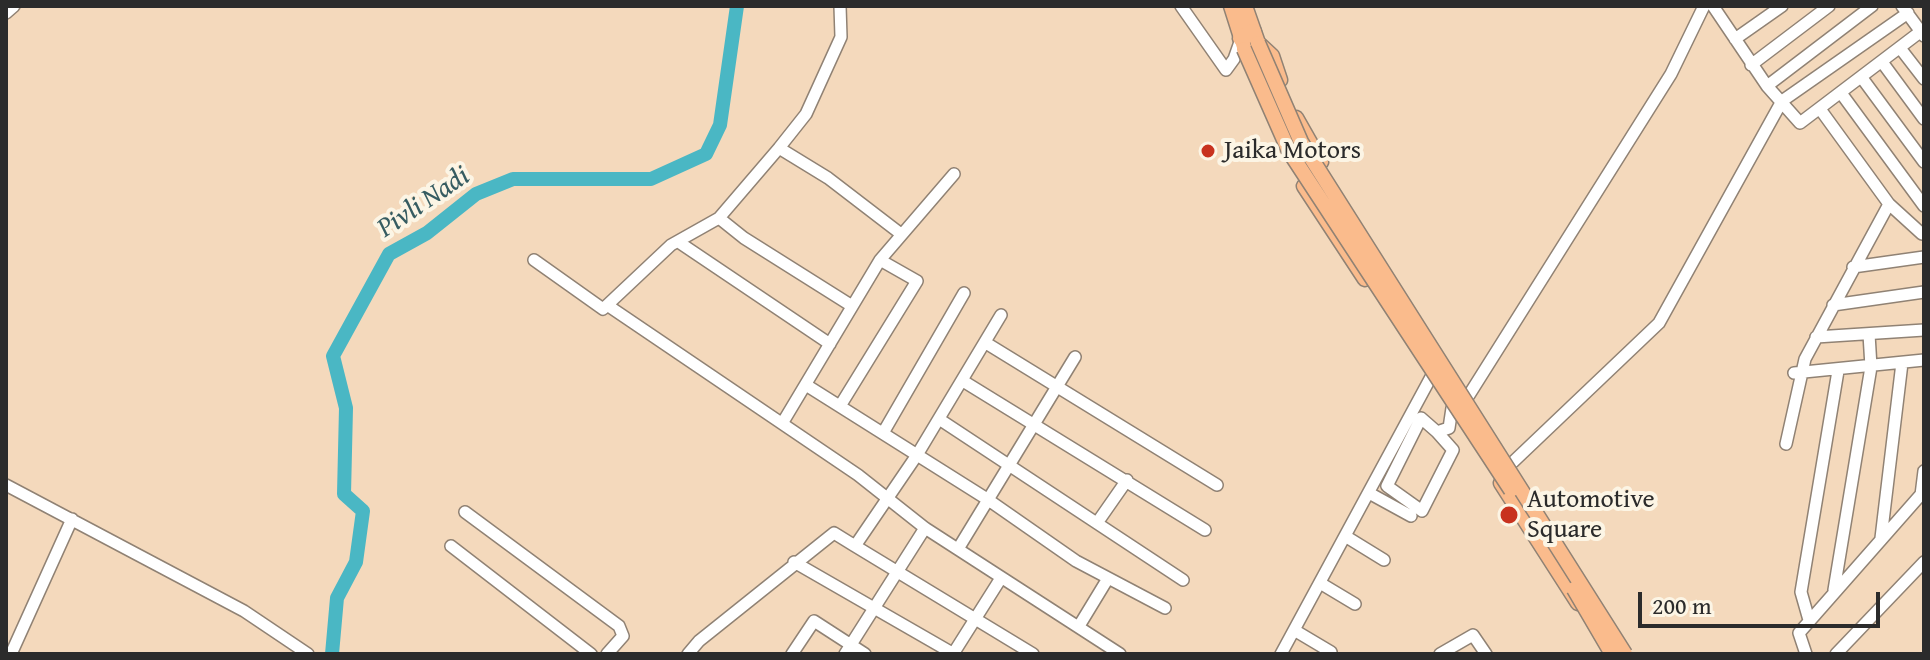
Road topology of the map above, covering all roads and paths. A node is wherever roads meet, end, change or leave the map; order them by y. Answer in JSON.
{"nodes":[{"id":1,"x":14,"y":6,"type":"edge"},
{"id":2,"x":840,"y":6,"type":"edge"},
{"id":3,"x":1181,"y":6,"type":"edge"},
{"id":4,"x":1231,"y":6,"type":"edge"},
{"id":5,"x":1245,"y":6,"type":"edge"},
{"id":6,"x":1704,"y":6,"type":"edge"},
{"id":7,"x":1713,"y":6,"type":"edge"},
{"id":8,"x":1782,"y":6,"type":"edge"},
{"id":9,"x":1829,"y":6,"type":"edge"},
{"id":10,"x":1872,"y":6,"type":"edge"},
{"id":11,"x":1905,"y":10,"type":"edge"},
{"id":12,"x":6,"y":13,"type":"edge"},
{"id":13,"x":1922,"y":34,"type":"edge"},
{"id":14,"x":1735,"y":39,"type":"junction"},
{"id":15,"x":1249,"y":41,"type":"junction"},
{"id":16,"x":1900,"y":48,"type":"junction"},
{"id":17,"x":1882,"y":62,"type":"junction"},
{"id":18,"x":1751,"y":65,"type":"junction"},
{"id":19,"x":1862,"y":78,"type":"junction"},
{"id":20,"x":1924,"y":79,"type":"edge"},
{"id":21,"x":1767,"y":86,"type":"junction"},
{"id":22,"x":1841,"y":93,"type":"junction"},
{"id":23,"x":1782,"y":101,"type":"junction"},
{"id":24,"x":1820,"y":109,"type":"junction"},
{"id":25,"x":1924,"y":119,"type":"edge"},
{"id":26,"x":779,"y":148,"type":"junction"},
{"id":27,"x":1924,"y":162,"type":"edge"},
{"id":28,"x":954,"y":174,"type":"dead end"},
{"id":29,"x":1889,"y":204,"type":"junction"},
{"id":30,"x":1924,"y":206,"type":"edge"},
{"id":31,"x":719,"y":218,"type":"junction"},
{"id":32,"x":901,"y":234,"type":"junction"},
{"id":33,"x":1922,"y":234,"type":"edge"},
{"id":34,"x":680,"y":243,"type":"junction"},
{"id":35,"x":1924,"y":257,"type":"edge"},
{"id":36,"x":534,"y":260,"type":"dead end"},
{"id":37,"x":880,"y":260,"type":"junction"},
{"id":38,"x":1853,"y":267,"type":"junction"},
{"id":39,"x":1924,"y":292,"type":"edge"},
{"id":40,"x":964,"y":293,"type":"dead end"},
{"id":41,"x":1833,"y":305,"type":"junction"},
{"id":42,"x":852,"y":306,"type":"junction"},
{"id":43,"x":610,"y":307,"type":"dead end"},
{"id":44,"x":1001,"y":315,"type":"dead end"},
{"id":45,"x":1924,"y":330,"type":"edge"},
{"id":46,"x":1869,"y":334,"type":"junction"},
{"id":47,"x":1816,"y":337,"type":"junction"},
{"id":48,"x":986,"y":343,"type":"junction"},
{"id":49,"x":830,"y":344,"type":"junction"},
{"id":50,"x":1075,"y":357,"type":"dead end"},
{"id":51,"x":1924,"y":360,"type":"edge"},
{"id":52,"x":1902,"y":363,"type":"junction"},
{"id":53,"x":1871,"y":367,"type":"junction"},
{"id":54,"x":1838,"y":371,"type":"junction"},
{"id":55,"x":1798,"y":373,"type":"junction"},
{"id":56,"x":1431,"y":377,"type":"junction"},
{"id":57,"x":963,"y":381,"type":"junction"},
{"id":58,"x":806,"y":385,"type":"junction"},
{"id":59,"x":1058,"y":386,"type":"junction"},
{"id":60,"x":1469,"y":395,"type":"junction"},
{"id":61,"x":840,"y":406,"type":"junction"},
{"id":62,"x":1452,"y":408,"type":"junction"},
{"id":63,"x":939,"y":419,"type":"junction"},
{"id":64,"x":783,"y":422,"type":"junction"},
{"id":65,"x":1035,"y":423,"type":"junction"},
{"id":66,"x":1437,"y":432,"type":"junction"},
{"id":67,"x":883,"y":433,"type":"junction"},
{"id":68,"x":1786,"y":444,"type":"dead end"},
{"id":69,"x":917,"y":455,"type":"junction"},
{"id":70,"x":1513,"y":462,"type":"dead end"},
{"id":71,"x":1006,"y":466,"type":"junction"},
{"id":72,"x":1924,"y":471,"type":"edge"},
{"id":73,"x":1127,"y":480,"type":"junction"},
{"id":74,"x":6,"y":485,"type":"edge"},
{"id":75,"x":1217,"y":485,"type":"dead end"},
{"id":76,"x":1369,"y":493,"type":"junction"},
{"id":77,"x":1922,"y":493,"type":"edge"},
{"id":78,"x":987,"y":499,"type":"junction"},
{"id":79,"x":885,"y":500,"type":"junction"},
{"id":80,"x":465,"y":512,"type":"dead end"},
{"id":81,"x":1411,"y":516,"type":"dead end"},
{"id":82,"x":72,"y":519,"type":"junction"},
{"id":83,"x":1097,"y":523,"type":"junction"},
{"id":84,"x":925,"y":528,"type":"junction"},
{"id":85,"x":1205,"y":530,"type":"dead end"},
{"id":86,"x":1345,"y":536,"type":"junction"},
{"id":87,"x":1881,"y":539,"type":"junction"},
{"id":88,"x":451,"y":546,"type":"dead end"},
{"id":89,"x":855,"y":546,"type":"junction"},
{"id":90,"x":958,"y":549,"type":"junction"},
{"id":91,"x":1384,"y":560,"type":"dead end"},
{"id":92,"x":794,"y":562,"type":"junction"},
{"id":93,"x":1924,"y":562,"type":"edge"},
{"id":94,"x":897,"y":573,"type":"junction"},
{"id":95,"x":1001,"y":578,"type":"junction"},
{"id":96,"x":1107,"y":580,"type":"junction"},
{"id":97,"x":1183,"y":580,"type":"dead end"},
{"id":98,"x":1320,"y":583,"type":"junction"},
{"id":99,"x":1834,"y":590,"type":"junction"},
{"id":100,"x":1355,"y":604,"type":"dead end"},
{"id":101,"x":875,"y":607,"type":"junction"},
{"id":102,"x":1165,"y":608,"type":"dead end"},
{"id":103,"x":1809,"y":620,"type":"junction"},
{"id":104,"x":976,"y":621,"type":"junction"},
{"id":105,"x":1079,"y":626,"type":"junction"},
{"id":106,"x":1294,"y":630,"type":"junction"},
{"id":107,"x":853,"y":643,"type":"junction"},
{"id":108,"x":1105,"y":650,"type":"edge"},
{"id":109,"x":304,"y":651,"type":"edge"},
{"id":110,"x":1331,"y":652,"type":"edge"},
{"id":111,"x":11,"y":654,"type":"edge"},
{"id":112,"x":591,"y":654,"type":"edge"},
{"id":113,"x":607,"y":654,"type":"edge"},
{"id":114,"x":688,"y":654,"type":"edge"},
{"id":115,"x":792,"y":654,"type":"edge"},
{"id":116,"x":845,"y":654,"type":"edge"},
{"id":117,"x":865,"y":654,"type":"edge"},
{"id":118,"x":953,"y":654,"type":"edge"},
{"id":119,"x":1033,"y":654,"type":"edge"},
{"id":120,"x":1120,"y":654,"type":"edge"},
{"id":121,"x":1281,"y":654,"type":"edge"},
{"id":122,"x":1440,"y":654,"type":"edge"},
{"id":123,"x":1486,"y":654,"type":"edge"},
{"id":124,"x":1610,"y":654,"type":"edge"},
{"id":125,"x":1627,"y":654,"type":"edge"},
{"id":126,"x":1806,"y":654,"type":"edge"},
{"id":127,"x":1836,"y":654,"type":"edge"}],
"edges":[{"from":1,"to":12,"type":"street"},
{"from":2,"to":26,"type":"street"},
{"from":3,"to":15,"type":"street"},
{"from":4,"to":15,"type":"main road"},
{"from":5,"to":15,"type":"main road"},
{"from":6,"to":60,"type":"street"},
{"from":7,"to":14,"type":"street"},
{"from":8,"to":14,"type":"street"},
{"from":9,"to":18,"type":"street"},
{"from":10,"to":21,"type":"street"},
{"from":11,"to":13,"type":"street"},
{"from":11,"to":23,"type":"street"},
{"from":13,"to":16,"type":"street"},
{"from":14,"to":18,"type":"street"},
{"from":15,"to":56,"type":"main road"},
{"from":15,"to":60,"type":"main road"},
{"from":15,"to":124,"type":"main road","bridge":true},
{"from":15,"to":125,"type":"main road","bridge":true},
{"from":16,"to":17,"type":"street"},
{"from":16,"to":20,"type":"street"},
{"from":17,"to":19,"type":"street"},
{"from":17,"to":25,"type":"street"},
{"from":18,"to":21,"type":"street"},
{"from":19,"to":22,"type":"street"},
{"from":19,"to":27,"type":"street"},
{"from":21,"to":23,"type":"street"},
{"from":22,"to":24,"type":"street"},
{"from":22,"to":30,"type":"street"},
{"from":23,"to":24,"type":"street"},
{"from":23,"to":70,"type":"street"},
{"from":24,"to":29,"type":"street"},
{"from":26,"to":31,"type":"street"},
{"from":26,"to":32,"type":"street"},
{"from":28,"to":32,"type":"street"},
{"from":29,"to":33,"type":"street"},
{"from":29,"to":38,"type":"street"},
{"from":31,"to":34,"type":"street"},
{"from":31,"to":42,"type":"street"},
{"from":32,"to":37,"type":"street"},
{"from":34,"to":36,"type":"street"},
{"from":34,"to":49,"type":"street"},
{"from":35,"to":38,"type":"street"},
{"from":37,"to":42,"type":"street"},
{"from":37,"to":61,"type":"street"},
{"from":38,"to":41,"type":"street"},
{"from":39,"to":41,"type":"street"},
{"from":40,"to":67,"type":"street"},
{"from":41,"to":47,"type":"street"},
{"from":42,"to":49,"type":"street"},
{"from":43,"to":64,"type":"street"},
{"from":44,"to":48,"type":"street"},
{"from":45,"to":46,"type":"street"},
{"from":46,"to":47,"type":"street"},
{"from":46,"to":53,"type":"street"},
{"from":47,"to":55,"type":"street"},
{"from":48,"to":57,"type":"street"},
{"from":48,"to":59,"type":"street"},
{"from":49,"to":58,"type":"street"},
{"from":50,"to":59,"type":"street"},
{"from":51,"to":52,"type":"street"},
{"from":52,"to":53,"type":"street"},
{"from":52,"to":87,"type":"street"},
{"from":53,"to":54,"type":"street"},
{"from":53,"to":99,"type":"street"},
{"from":54,"to":55,"type":"street"},
{"from":54,"to":103,"type":"street"},
{"from":55,"to":68,"type":"street"},
{"from":56,"to":62,"type":"main road"},
{"from":56,"to":76,"type":"street"},
{"from":57,"to":63,"type":"street"},
{"from":57,"to":65,"type":"street"},
{"from":58,"to":61,"type":"street"},
{"from":58,"to":64,"type":"street"},
{"from":59,"to":65,"type":"street"},
{"from":59,"to":75,"type":"street"},
{"from":60,"to":62,"type":"street"},
{"from":60,"to":125,"type":"main road"},
{"from":61,"to":67,"type":"street"},
{"from":62,"to":66,"type":"street"},
{"from":62,"to":124,"type":"main road"},
{"from":63,"to":69,"type":"street"},
{"from":63,"to":71,"type":"street"},
{"from":64,"to":79,"type":"street"},
{"from":65,"to":71,"type":"street"},
{"from":65,"to":73,"type":"street"},
{"from":66,"to":66,"type":"street"},
{"from":67,"to":69,"type":"street"},
{"from":69,"to":78,"type":"street"},
{"from":69,"to":79,"type":"street"},
{"from":71,"to":78,"type":"street"},
{"from":71,"to":83,"type":"street"},
{"from":72,"to":77,"type":"street"},
{"from":73,"to":83,"type":"street"},
{"from":73,"to":85,"type":"street"},
{"from":74,"to":82,"type":"street"},
{"from":76,"to":81,"type":"street"},
{"from":76,"to":86,"type":"street"},
{"from":77,"to":87,"type":"street"},
{"from":78,"to":90,"type":"street"},
{"from":78,"to":96,"type":"street"},
{"from":79,"to":84,"type":"street"},
{"from":79,"to":89,"type":"street"},
{"from":80,"to":113,"type":"street"},
{"from":82,"to":109,"type":"street"},
{"from":82,"to":111,"type":"street"},
{"from":83,"to":97,"type":"street"},
{"from":84,"to":90,"type":"street"},
{"from":84,"to":94,"type":"street"},
{"from":86,"to":91,"type":"street"},
{"from":86,"to":98,"type":"street"},
{"from":87,"to":99,"type":"street"},
{"from":88,"to":112,"type":"street"},
{"from":89,"to":92,"type":"street"},
{"from":89,"to":94,"type":"street"},
{"from":90,"to":95,"type":"street"},
{"from":92,"to":101,"type":"street"},
{"from":92,"to":114,"type":"street"},
{"from":93,"to":127,"type":"street"},
{"from":94,"to":101,"type":"street"},
{"from":94,"to":104,"type":"street"},
{"from":95,"to":104,"type":"street"},
{"from":95,"to":105,"type":"street"},
{"from":96,"to":102,"type":"street"},
{"from":96,"to":105,"type":"street"},
{"from":98,"to":100,"type":"street"},
{"from":98,"to":106,"type":"street"},
{"from":99,"to":103,"type":"street"},
{"from":101,"to":107,"type":"street"},
{"from":101,"to":118,"type":"street"},
{"from":103,"to":126,"type":"street"},
{"from":104,"to":118,"type":"street"},
{"from":104,"to":119,"type":"street"},
{"from":105,"to":108,"type":"street"},
{"from":106,"to":110,"type":"street"},
{"from":106,"to":121,"type":"street"},
{"from":107,"to":115,"type":"street"},
{"from":107,"to":116,"type":"street"},
{"from":107,"to":117,"type":"street"},
{"from":108,"to":120,"type":"street"},
{"from":122,"to":123,"type":"street"}]}
